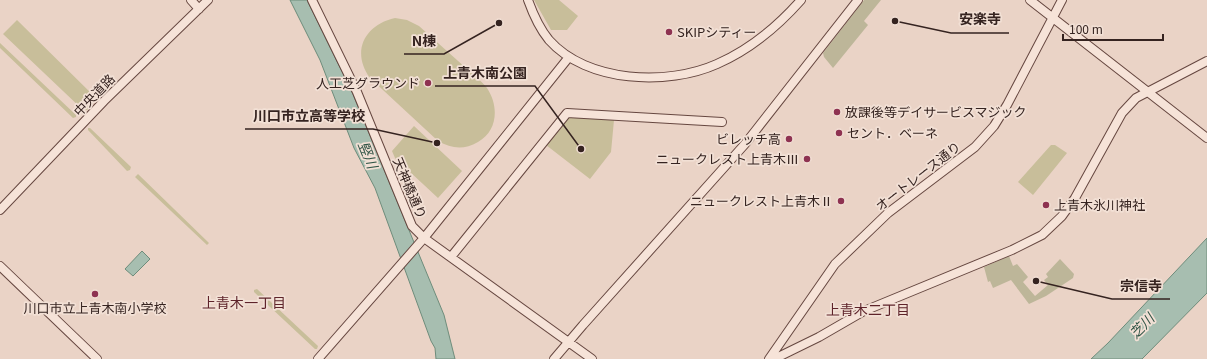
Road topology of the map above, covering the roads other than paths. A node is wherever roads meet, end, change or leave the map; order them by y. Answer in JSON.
{"nodes":[{"id":1,"x":191,"y":0,"type":"edge"},
{"id":2,"x":208,"y":0,"type":"edge"},
{"id":3,"x":312,"y":0,"type":"edge"},
{"id":4,"x":528,"y":0,"type":"edge"},
{"id":5,"x":801,"y":0,"type":"edge"},
{"id":6,"x":858,"y":0,"type":"edge"},
{"id":7,"x":1030,"y":0,"type":"edge"},
{"id":8,"x":1062,"y":0,"type":"edge"},
{"id":9,"x":199,"y":8,"type":"junction"},
{"id":10,"x":1052,"y":18,"type":"junction"},
{"id":11,"x":569,"y":57,"type":"junction"},
{"id":12,"x":1207,"y":61,"type":"edge"},
{"id":13,"x":1148,"y":92,"type":"junction"},
{"id":14,"x":722,"y":122,"type":"dead end"},
{"id":15,"x":1207,"y":138,"type":"edge"},
{"id":16,"x":0,"y":210,"type":"edge"},
{"id":17,"x":424,"y":238,"type":"junction"},
{"id":18,"x":451,"y":257,"type":"junction"},
{"id":19,"x":0,"y":266,"type":"edge"},
{"id":20,"x":569,"y":342,"type":"junction"},
{"id":21,"x":97,"y":359,"type":"edge"},
{"id":22,"x":318,"y":359,"type":"edge"},
{"id":23,"x":554,"y":359,"type":"edge"},
{"id":24,"x":592,"y":359,"type":"edge"},
{"id":25,"x":769,"y":359,"type":"edge"},
{"id":26,"x":774,"y":359,"type":"edge"}],
"edges":[{"from":1,"to":9,"type":"street"},
{"from":2,"to":9,"type":"street","name":"中央道路"},
{"from":3,"to":17,"type":"street","name":"天神橋通り"},
{"from":4,"to":11,"type":"street"},
{"from":5,"to":11,"type":"street"},
{"from":6,"to":20,"type":"street"},
{"from":7,"to":10,"type":"street"},
{"from":8,"to":10,"type":"street","name":"オートレース通り"},
{"from":9,"to":16,"type":"street","name":"中央道路"},
{"from":10,"to":13,"type":"street"},
{"from":10,"to":25,"type":"street","name":"オートレース通り"},
{"from":11,"to":17,"type":"street"},
{"from":12,"to":13,"type":"street"},
{"from":13,"to":15,"type":"street"},
{"from":13,"to":26,"type":"street"},
{"from":14,"to":18,"type":"street"},
{"from":17,"to":18,"type":"street","name":"天神橋通り"},
{"from":17,"to":22,"type":"street"},
{"from":18,"to":20,"type":"street","name":"天神橋通り"},
{"from":19,"to":21,"type":"street"},
{"from":20,"to":23,"type":"street"},
{"from":20,"to":24,"type":"street","name":"天神橋通り"}]}
